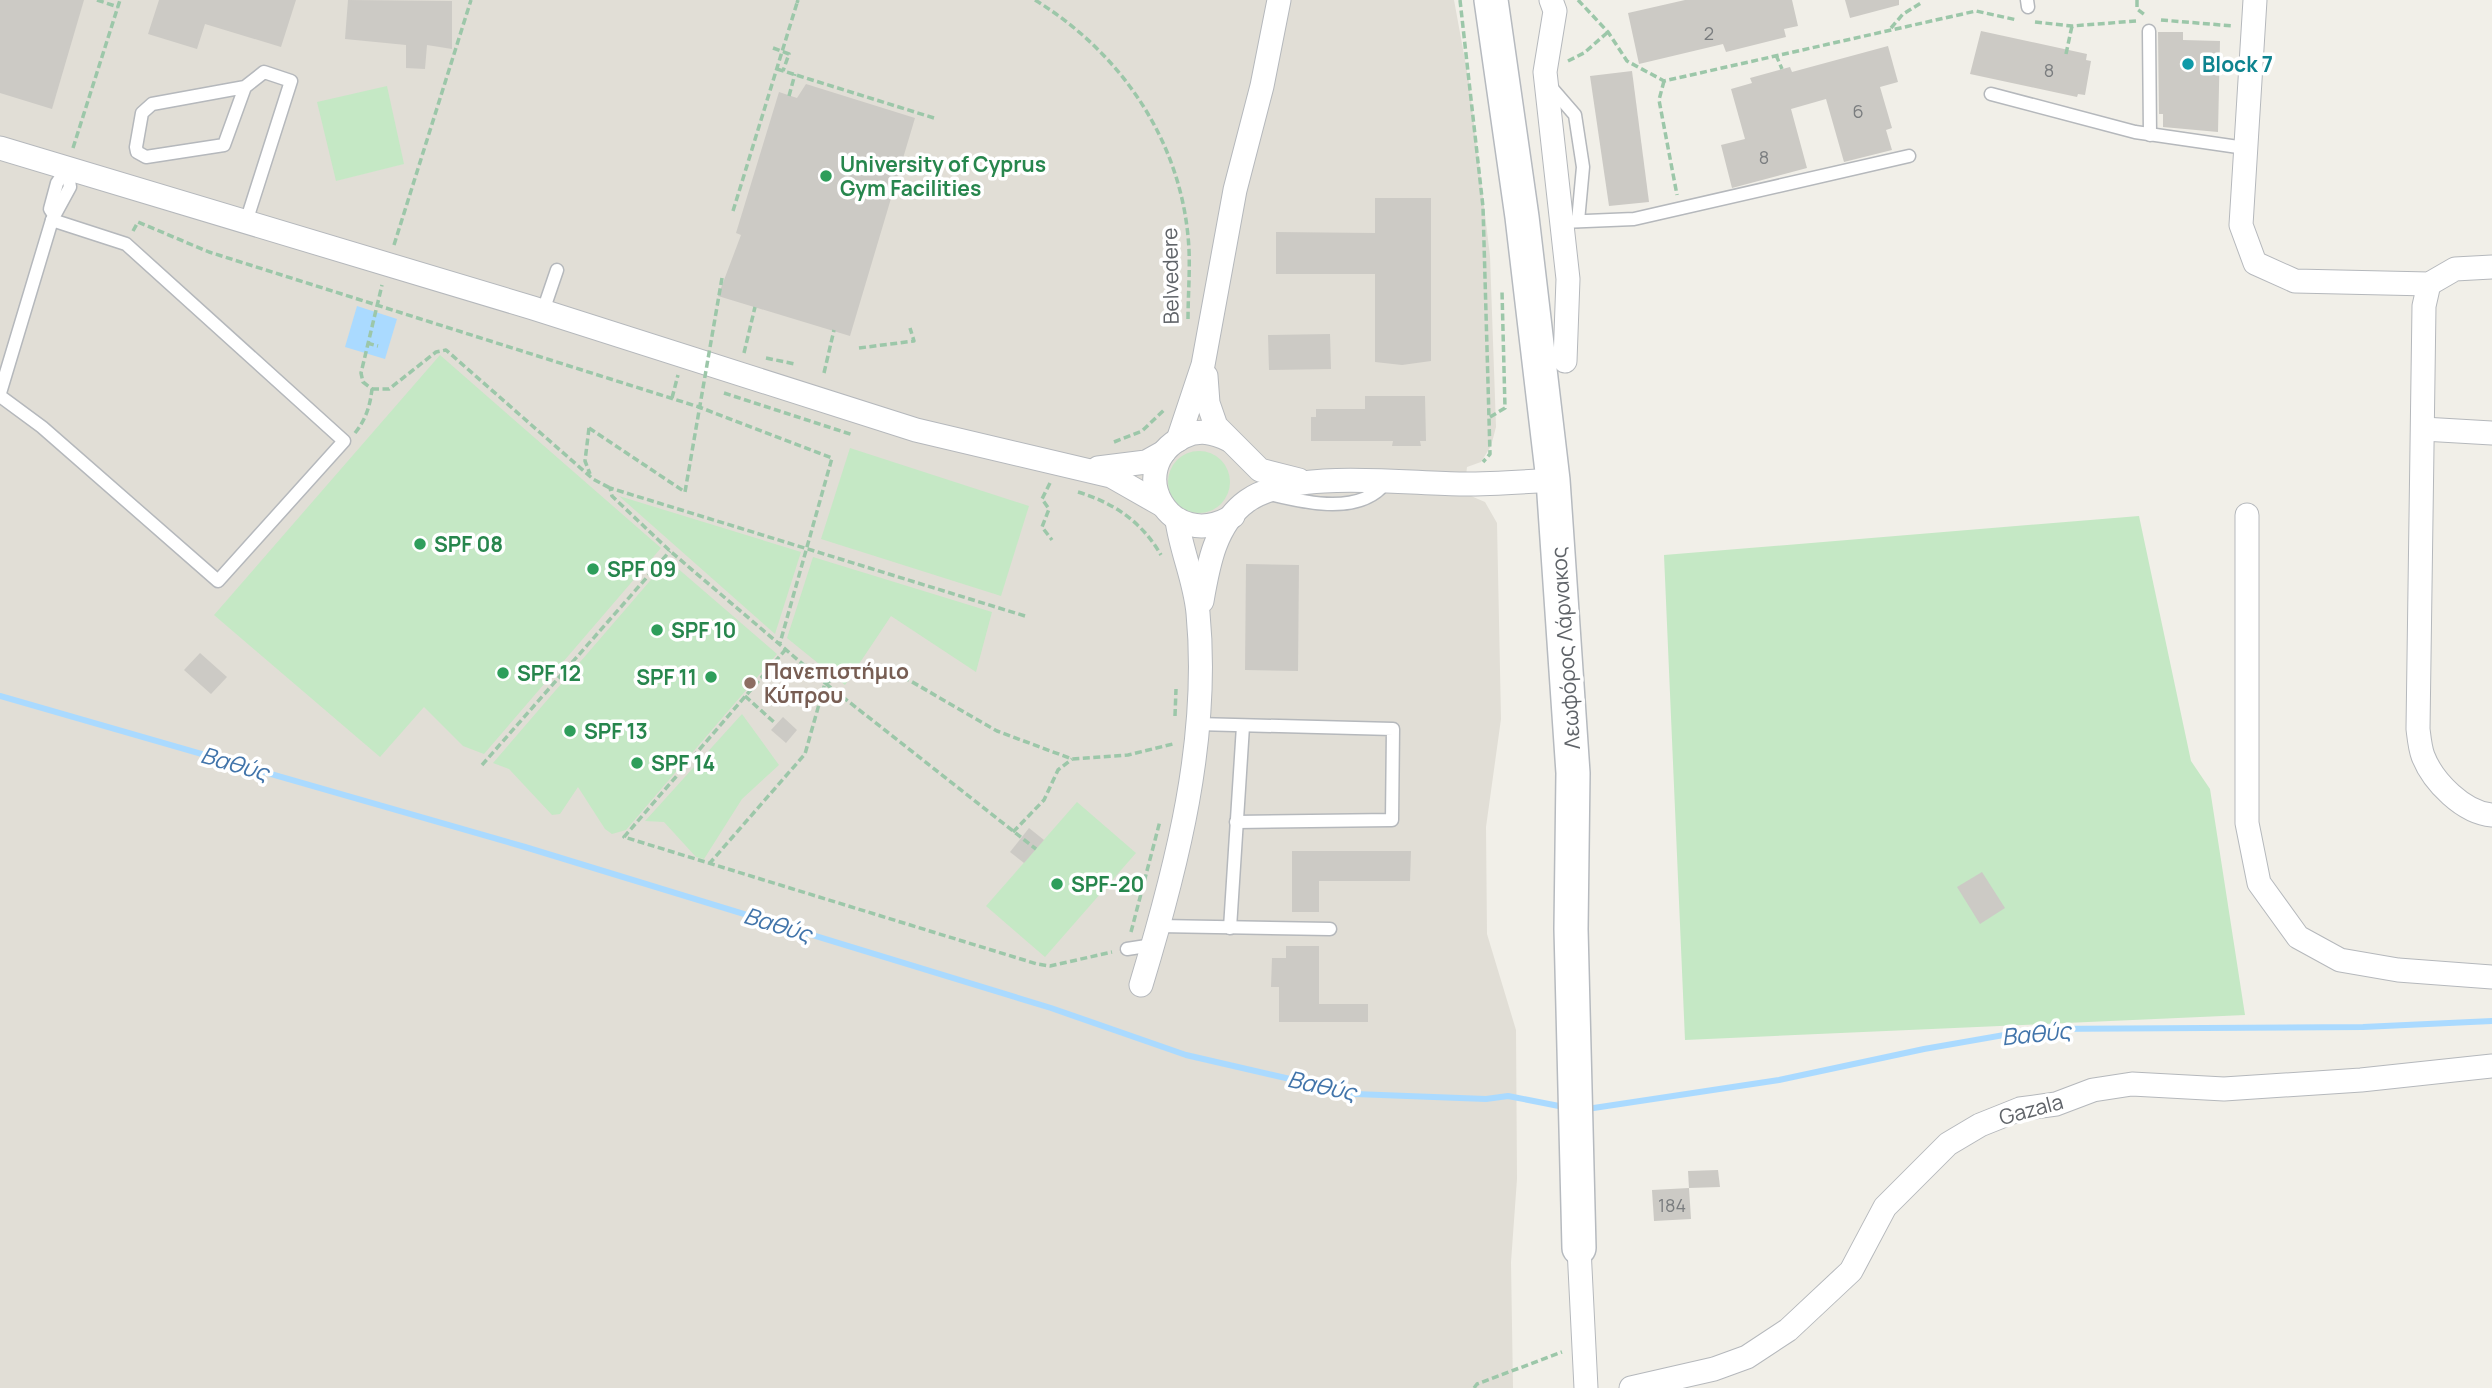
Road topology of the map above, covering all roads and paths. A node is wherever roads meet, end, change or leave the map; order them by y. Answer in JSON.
{"nodes":[{"id":1,"x":97,"y":0,"type":"edge"},
{"id":2,"x":120,"y":0,"type":"edge"},
{"id":3,"x":471,"y":0,"type":"edge"},
{"id":4,"x":798,"y":0,"type":"edge"},
{"id":5,"x":1035,"y":0,"type":"edge"},
{"id":6,"x":1279,"y":0,"type":"edge"},
{"id":7,"x":1460,"y":0,"type":"edge"},
{"id":8,"x":1491,"y":0,"type":"edge"},
{"id":9,"x":1551,"y":0,"type":"edge"},
{"id":10,"x":1578,"y":0,"type":"edge"},
{"id":11,"x":2137,"y":0,"type":"edge"},
{"id":12,"x":2255,"y":0,"type":"edge"},
{"id":13,"x":1921,"y":3,"type":"dead end"},
{"id":14,"x":118,"y":7,"type":"junction"},
{"id":15,"x":2072,"y":26,"type":"junction"},
{"id":16,"x":2150,"y":26,"type":"junction"},
{"id":17,"x":2253,"y":27,"type":"junction"},
{"id":18,"x":1891,"y":28,"type":"junction"},
{"id":19,"x":1608,"y":32,"type":"junction"},
{"id":20,"x":773,"y":48,"type":"dead end"},
{"id":21,"x":2066,"y":54,"type":"dead end"},
{"id":22,"x":1776,"y":55,"type":"junction"},
{"id":23,"x":777,"y":69,"type":"junction"},
{"id":24,"x":1782,"y":69,"type":"dead end"},
{"id":25,"x":783,"y":71,"type":"junction"},
{"id":26,"x":795,"y":74,"type":"junction"},
{"id":27,"x":1546,"y":78,"type":"junction"},
{"id":28,"x":1664,"y":81,"type":"junction"},
{"id":29,"x":245,"y":87,"type":"junction"},
{"id":30,"x":1991,"y":94,"type":"dead end"},
{"id":31,"x":789,"y":96,"type":"dead end"},
{"id":32,"x":934,"y":118,"type":"dead end"},
{"id":33,"x":2150,"y":135,"type":"junction"},
{"id":34,"x":0,"y":148,"type":"edge"},
{"id":35,"x":2245,"y":148,"type":"junction"},
{"id":36,"x":1909,"y":156,"type":"dead end"},
{"id":37,"x":67,"y":168,"type":"junction"},
{"id":38,"x":1679,"y":208,"type":"junction"},
{"id":39,"x":733,"y":211,"type":"dead end"},
{"id":40,"x":53,"y":218,"type":"junction"},
{"id":41,"x":246,"y":222,"type":"junction"},
{"id":42,"x":1570,"y":222,"type":"junction"},
{"id":43,"x":126,"y":244,"type":"junction"},
{"id":44,"x":2492,"y":267,"type":"edge"},
{"id":45,"x":558,"y":270,"type":"dead end"},
{"id":46,"x":385,"y":275,"type":"junction"},
{"id":47,"x":722,"y":278,"type":"dead end"},
{"id":48,"x":2429,"y":284,"type":"junction"},
{"id":49,"x":376,"y":304,"type":"junction"},
{"id":50,"x":755,"y":307,"type":"dead end"},
{"id":51,"x":543,"y":311,"type":"junction"},
{"id":52,"x":911,"y":328,"type":"dead end"},
{"id":53,"x":834,"y":330,"type":"dead end"},
{"id":54,"x":1187,"y":332,"type":"dead end"},
{"id":55,"x":699,"y":341,"type":"dead end"},
{"id":56,"x":367,"y":343,"type":"junction"},
{"id":57,"x":378,"y":346,"type":"dead end"},
{"id":58,"x":721,"y":347,"type":"dead end"},
{"id":59,"x":859,"y":348,"type":"dead end"},
{"id":60,"x":733,"y":350,"type":"dead end"},
{"id":61,"x":744,"y":353,"type":"junction"},
{"id":62,"x":1205,"y":356,"type":"junction"},
{"id":63,"x":1565,"y":361,"type":"dead end"},
{"id":64,"x":795,"y":363,"type":"dead end"},
{"id":65,"x":824,"y":373,"type":"dead end"},
{"id":66,"x":372,"y":389,"type":"junction"},
{"id":67,"x":0,"y":394,"type":"edge"},
{"id":68,"x":1171,"y":402,"type":"dead end"},
{"id":69,"x":2423,"y":429,"type":"junction"},
{"id":70,"x":2492,"y":433,"type":"edge"},
{"id":71,"x":344,"y":441,"type":"junction"},
{"id":72,"x":1110,"y":443,"type":"dead end"},
{"id":73,"x":1234,"y":445,"type":"junction"},
{"id":74,"x":1171,"y":446,"type":"junction"},
{"id":75,"x":1474,"y":464,"type":"dead end"},
{"id":76,"x":1068,"y":478,"type":"junction"},
{"id":77,"x":593,"y":479,"type":"junction"},
{"id":78,"x":1553,"y":480,"type":"junction"},
{"id":79,"x":1387,"y":481,"type":"junction"},
{"id":80,"x":1323,"y":482,"type":"junction"},
{"id":81,"x":1050,"y":484,"type":"dead end"},
{"id":82,"x":610,"y":488,"type":"junction"},
{"id":83,"x":1265,"y":493,"type":"junction"},
{"id":84,"x":1238,"y":510,"type":"junction"},
{"id":85,"x":1169,"y":512,"type":"junction"},
{"id":86,"x":2247,"y":515,"type":"dead end"},
{"id":87,"x":1052,"y":540,"type":"dead end"},
{"id":88,"x":807,"y":548,"type":"junction"},
{"id":89,"x":670,"y":551,"type":"junction"},
{"id":90,"x":1162,"y":556,"type":"dead end"},
{"id":91,"x":1025,"y":616,"type":"dead end"},
{"id":92,"x":1199,"y":625,"type":"junction"},
{"id":93,"x":780,"y":643,"type":"junction"},
{"id":94,"x":786,"y":649,"type":"junction"},
{"id":95,"x":1177,"y":676,"type":"dead end"},
{"id":96,"x":825,"y":684,"type":"junction"},
{"id":97,"x":745,"y":696,"type":"junction"},
{"id":98,"x":776,"y":724,"type":"dead end"},
{"id":99,"x":1197,"y":724,"type":"junction"},
{"id":100,"x":1243,"y":726,"type":"junction"},
{"id":101,"x":1174,"y":728,"type":"dead end"},
{"id":102,"x":1173,"y":736,"type":"dead end"},
{"id":103,"x":1173,"y":744,"type":"junction"},
{"id":104,"x":1171,"y":757,"type":"dead end"},
{"id":105,"x":1072,"y":759,"type":"junction"},
{"id":106,"x":482,"y":765,"type":"dead end"},
{"id":107,"x":1163,"y":808,"type":"dead end"},
{"id":108,"x":2492,"y":815,"type":"edge"},
{"id":109,"x":1236,"y":822,"type":"junction"},
{"id":110,"x":1013,"y":831,"type":"junction"},
{"id":111,"x":1036,"y":849,"type":"dead end"},
{"id":112,"x":709,"y":864,"type":"junction"},
{"id":113,"x":1230,"y":928,"type":"junction"},
{"id":114,"x":1331,"y":929,"type":"dead end"},
{"id":115,"x":1156,"y":936,"type":"junction"},
{"id":116,"x":1127,"y":949,"type":"junction"},
{"id":117,"x":2492,"y":977,"type":"edge"},
{"id":118,"x":1141,"y":985,"type":"dead end"},
{"id":119,"x":2492,"y":1066,"type":"edge"},
{"id":120,"x":1578,"y":1248,"type":"joint"},
{"id":121,"x":1583,"y":1345,"type":"junction"},
{"id":122,"x":1474,"y":1388,"type":"edge"},
{"id":123,"x":1586,"y":1388,"type":"edge"},
{"id":124,"x":1631,"y":1388,"type":"edge"}],
"edges":[{"from":1,"to":14,"type":"path"},
{"from":2,"to":14,"type":"path"},
{"from":3,"to":46,"type":"path"},
{"from":4,"to":23,"type":"path","bridge":true},
{"from":5,"to":54,"type":"path","name":"Belvedere"},
{"from":6,"to":62,"type":"street"},
{"from":7,"to":75,"type":"path"},
{"from":8,"to":78,"type":"main road","name":"Λεωφόρος Λάρνακος"},
{"from":9,"to":27,"type":"street"},
{"from":10,"to":19,"type":"path"},
{"from":11,"to":16,"type":"path"},
{"from":12,"to":17,"type":"street"},
{"from":13,"to":18,"type":"path"},
{"from":14,"to":37,"type":"path"},
{"from":15,"to":16,"type":"path"},
{"from":15,"to":18,"type":"path"},
{"from":15,"to":21,"type":"path"},
{"from":16,"to":17,"type":"path"},
{"from":16,"to":33,"type":"lane"},
{"from":17,"to":35,"type":"street"},
{"from":18,"to":22,"type":"path"},
{"from":19,"to":27,"type":"path"},
{"from":19,"to":28,"type":"path"},
{"from":20,"to":25,"type":"path"},
{"from":22,"to":24,"type":"path"},
{"from":22,"to":28,"type":"path"},
{"from":23,"to":25,"type":"path"},
{"from":23,"to":39,"type":"path","bridge":true},
{"from":25,"to":26,"type":"path"},
{"from":26,"to":31,"type":"path"},
{"from":26,"to":32,"type":"path"},
{"from":27,"to":42,"type":"street"},
{"from":28,"to":38,"type":"path"},
{"from":29,"to":29,"type":"lane"},
{"from":29,"to":41,"type":"lane"},
{"from":30,"to":33,"type":"lane"},
{"from":33,"to":35,"type":"lane"},
{"from":34,"to":37,"type":"street"},
{"from":35,"to":48,"type":"street"},
{"from":36,"to":38,"type":"lane"},
{"from":37,"to":40,"type":"lane"},
{"from":37,"to":40,"type":"lane"},
{"from":37,"to":41,"type":"street"},
{"from":38,"to":42,"type":"lane"},
{"from":40,"to":43,"type":"lane"},
{"from":40,"to":67,"type":"lane"},
{"from":41,"to":46,"type":"street"},
{"from":42,"to":63,"type":"street"},
{"from":43,"to":49,"type":"path"},
{"from":43,"to":71,"type":"lane"},
{"from":44,"to":48,"type":"street"},
{"from":45,"to":51,"type":"lane"},
{"from":46,"to":49,"type":"path"},
{"from":46,"to":51,"type":"street"},
{"from":47,"to":77,"type":"path","bridge":true},
{"from":48,"to":69,"type":"street"},
{"from":49,"to":56,"type":"path"},
{"from":49,"to":88,"type":"path"},
{"from":50,"to":61,"type":"path"},
{"from":51,"to":76,"type":"street"},
{"from":52,"to":59,"type":"path"},
{"from":53,"to":65,"type":"path"},
{"from":55,"to":58,"type":"path"},
{"from":56,"to":57,"type":"path"},
{"from":56,"to":66,"type":"path"},
{"from":60,"to":61,"type":"path"},
{"from":61,"to":64,"type":"path"},
{"from":62,"to":73,"type":"street"},
{"from":62,"to":74,"type":"street"},
{"from":66,"to":71,"type":"path"},
{"from":66,"to":77,"type":"path"},
{"from":67,"to":71,"type":"lane"},
{"from":68,"to":72,"type":"path"},
{"from":69,"to":70,"type":"street"},
{"from":69,"to":108,"type":"street"},
{"from":73,"to":74,"type":"street"},
{"from":73,"to":80,"type":"street"},
{"from":73,"to":84,"type":"street"},
{"from":74,"to":76,"type":"street"},
{"from":74,"to":85,"type":"street"},
{"from":76,"to":85,"type":"street"},
{"from":76,"to":90,"type":"path"},
{"from":77,"to":82,"type":"path"},
{"from":78,"to":79,"type":"street"},
{"from":78,"to":120,"type":"main road","name":"Λεωφόρος Λάρνακος"},
{"from":79,"to":80,"type":"street"},
{"from":79,"to":83,"type":"lane"},
{"from":80,"to":83,"type":"street"},
{"from":81,"to":87,"type":"path"},
{"from":82,"to":88,"type":"path"},
{"from":82,"to":89,"type":"path"},
{"from":83,"to":84,"type":"street"},
{"from":84,"to":85,"type":"street"},
{"from":84,"to":92,"type":"street"},
{"from":85,"to":92,"type":"street"},
{"from":86,"to":117,"type":"street"},
{"from":88,"to":91,"type":"path"},
{"from":88,"to":93,"type":"path"},
{"from":89,"to":93,"type":"path"},
{"from":89,"to":106,"type":"path"},
{"from":92,"to":99,"type":"street"},
{"from":93,"to":94,"type":"path"},
{"from":94,"to":96,"type":"path"},
{"from":94,"to":97,"type":"path"},
{"from":95,"to":101,"type":"path"},
{"from":96,"to":105,"type":"path"},
{"from":96,"to":110,"type":"path"},
{"from":96,"to":112,"type":"path"},
{"from":97,"to":98,"type":"path"},
{"from":97,"to":112,"type":"path"},
{"from":99,"to":100,"type":"lane"},
{"from":99,"to":115,"type":"street"},
{"from":100,"to":109,"type":"lane"},
{"from":100,"to":109,"type":"lane"},
{"from":102,"to":103,"type":"path"},
{"from":103,"to":104,"type":"path"},
{"from":103,"to":105,"type":"path"},
{"from":105,"to":110,"type":"path"},
{"from":107,"to":116,"type":"path"},
{"from":109,"to":113,"type":"lane"},
{"from":110,"to":111,"type":"path"},
{"from":112,"to":116,"type":"path"},
{"from":113,"to":114,"type":"lane"},
{"from":113,"to":115,"type":"lane"},
{"from":115,"to":116,"type":"lane"},
{"from":115,"to":118,"type":"street"},
{"from":119,"to":124,"type":"street","name":"Gazala"},
{"from":120,"to":121,"type":"street","name":"Λεωφόρος Λάρνακος"},
{"from":121,"to":122,"type":"path"},
{"from":121,"to":123,"type":"street"}]}
